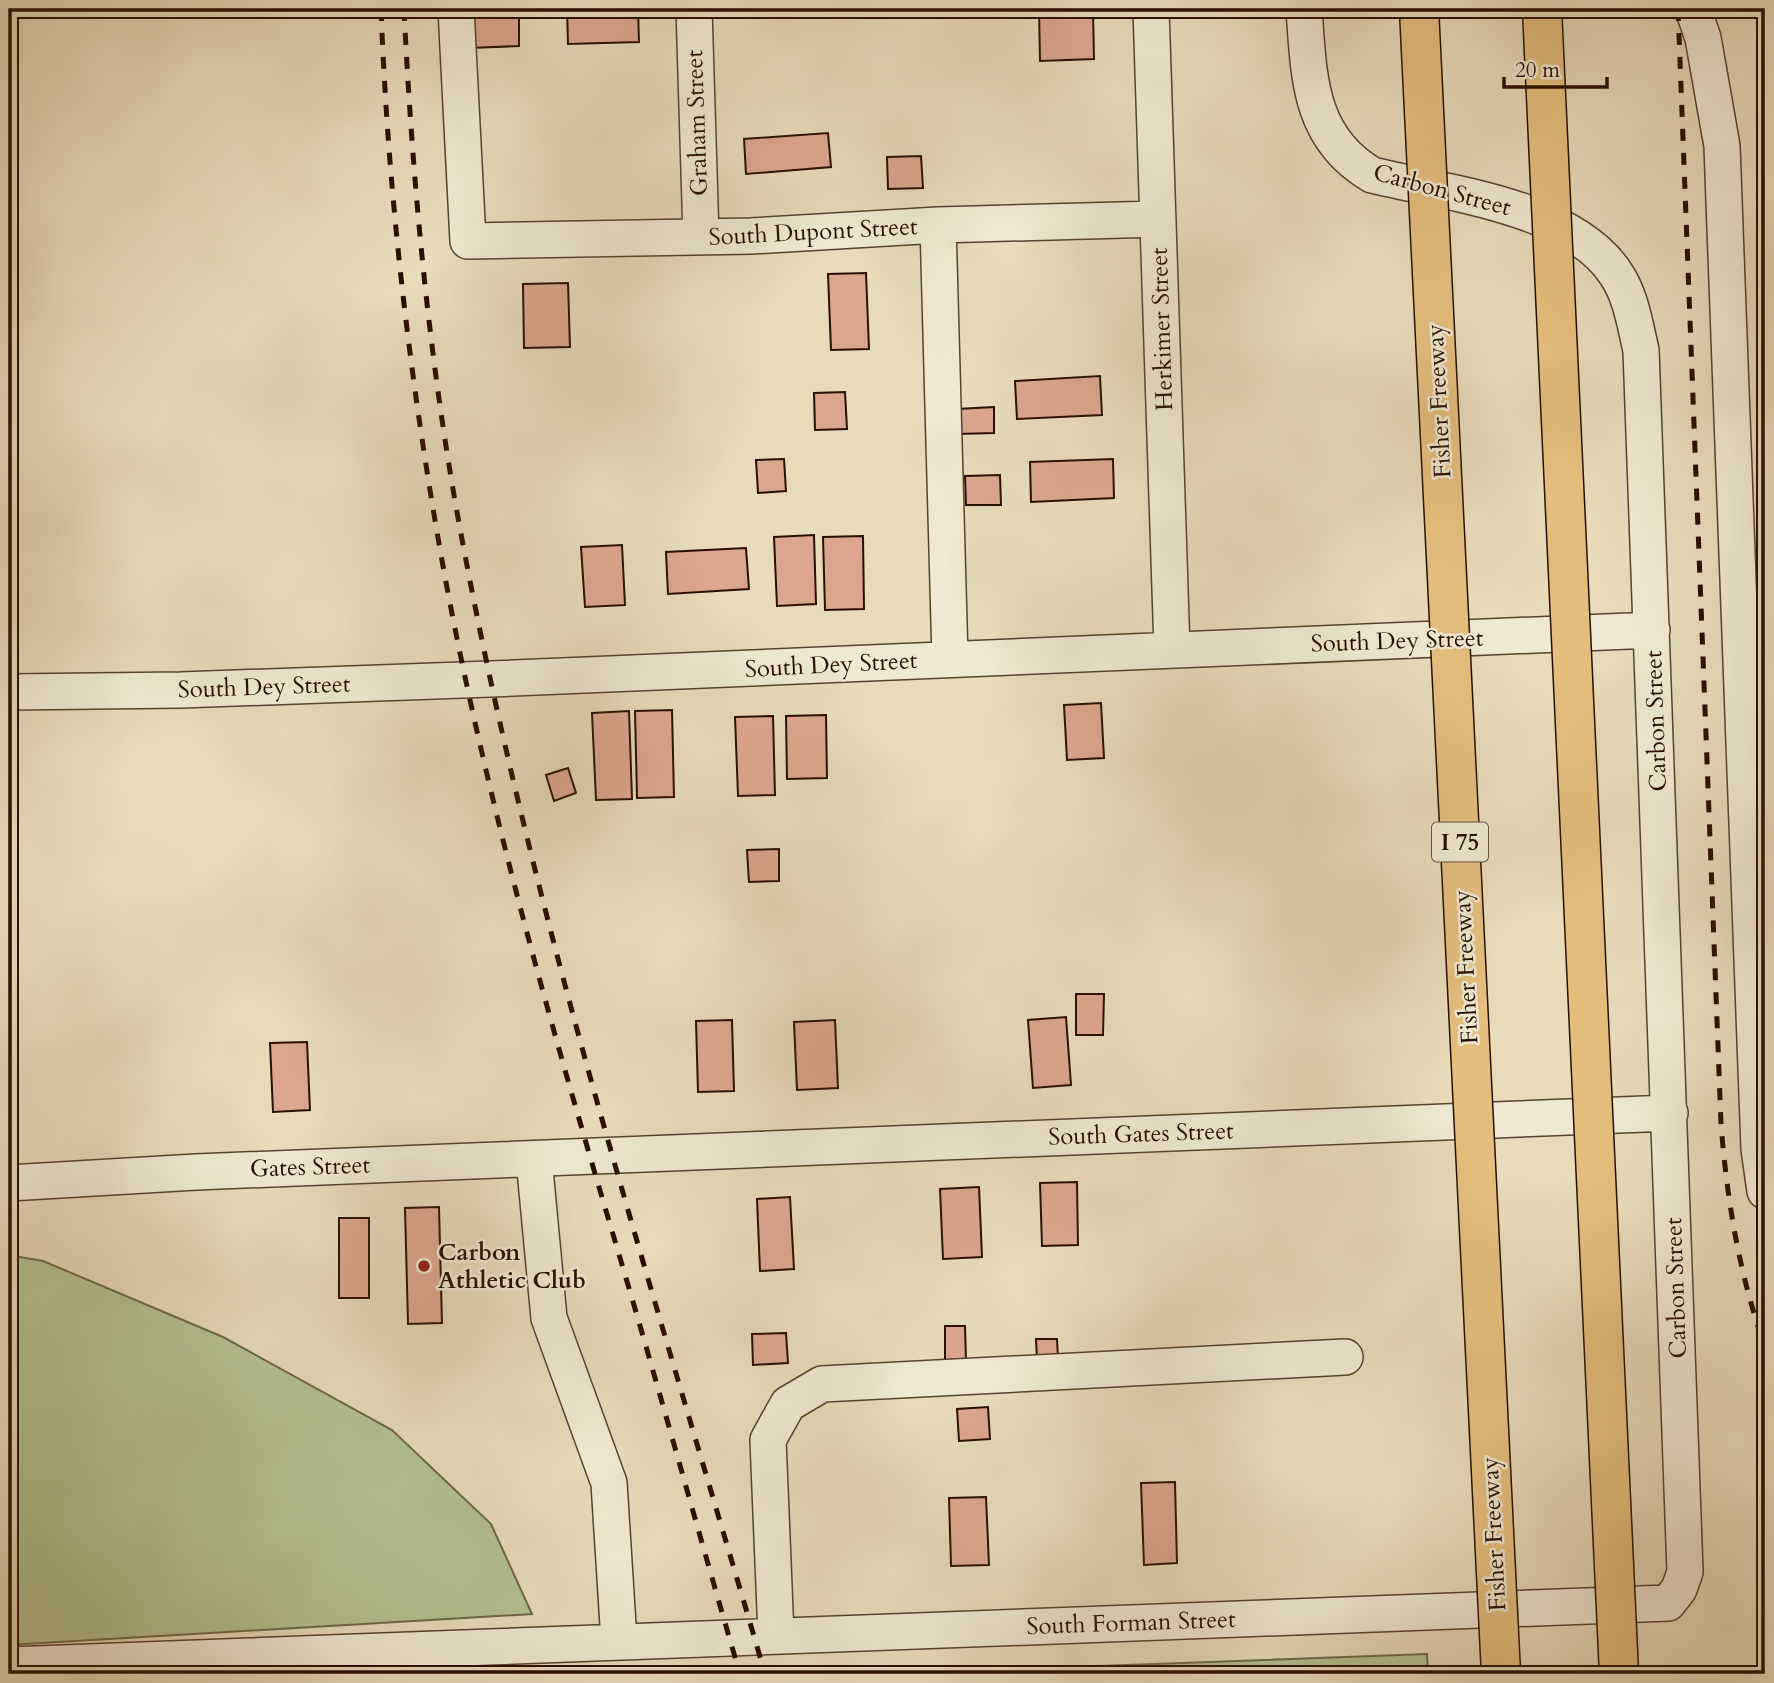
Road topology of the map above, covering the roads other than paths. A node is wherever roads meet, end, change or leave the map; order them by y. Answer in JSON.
{"nodes":[{"id":1,"x":456,"y":9,"type":"edge"},
{"id":2,"x":694,"y":9,"type":"edge"},
{"id":3,"x":1151,"y":9,"type":"edge"},
{"id":4,"x":1304,"y":9,"type":"edge"},
{"id":5,"x":1419,"y":9,"type":"edge"},
{"id":6,"x":1542,"y":9,"type":"edge"},
{"id":7,"x":1693,"y":9,"type":"edge"},
{"id":8,"x":1158,"y":219,"type":"junction"},
{"id":9,"x":938,"y":225,"type":"junction"},
{"id":10,"x":701,"y":237,"type":"junction"},
{"id":11,"x":1740,"y":600,"type":"junction"},
{"id":12,"x":1652,"y":630,"type":"junction"},
{"id":13,"x":1765,"y":634,"type":"edge"},
{"id":14,"x":1172,"y":650,"type":"junction"},
{"id":15,"x":950,"y":659,"type":"junction"},
{"id":16,"x":9,"y":692,"type":"edge"},
{"id":17,"x":1670,"y":1113,"type":"junction"},
{"id":18,"x":612,"y":1155,"type":"joint"},
{"id":19,"x":534,"y":1159,"type":"junction"},
{"id":20,"x":9,"y":1182,"type":"edge"},
{"id":21,"x":1765,"y":1191,"type":"edge"},
{"id":22,"x":1345,"y":1357,"type":"dead end"},
{"id":23,"x":1644,"y":1605,"type":"joint"},
{"id":24,"x":776,"y":1635,"type":"junction"},
{"id":25,"x":619,"y":1641,"type":"junction"},
{"id":26,"x":563,"y":1660,"type":"edge"},
{"id":27,"x":9,"y":1665,"type":"edge"},
{"id":28,"x":101,"y":1667,"type":"edge"},
{"id":29,"x":1501,"y":1674,"type":"edge"},
{"id":30,"x":1619,"y":1674,"type":"edge"}],
"edges":[{"from":1,"to":10,"type":"street","name":"South Dupont Street"},
{"from":2,"to":10,"type":"street","name":"Graham Street"},
{"from":3,"to":8,"type":"street","name":"Herkimer Street"},
{"from":4,"to":12,"type":"street","name":"Carbon Street"},
{"from":5,"to":29,"type":"highway","name":"Fisher Freeway","number":"I 75","bridge":true},
{"from":6,"to":30,"type":"highway","bridge":true},
{"from":7,"to":11,"type":"street"},
{"from":8,"to":9,"type":"street","name":"South Dupont Street"},
{"from":8,"to":14,"type":"street","name":"Herkimer Street"},
{"from":9,"to":10,"type":"street","name":"South Dupont Street"},
{"from":9,"to":15,"type":"street"},
{"from":11,"to":13,"type":"street"},
{"from":11,"to":21,"type":"street"},
{"from":12,"to":14,"type":"street","name":"South Dey Street"},
{"from":12,"to":17,"type":"street","name":"Carbon Street"},
{"from":14,"to":15,"type":"street","name":"South Dey Street"},
{"from":15,"to":16,"type":"street","name":"South Dey Street"},
{"from":17,"to":18,"type":"street","name":"South Gates Street"},
{"from":17,"to":23,"type":"street","name":"Carbon Street"},
{"from":18,"to":19,"type":"street","name":"Gates Street"},
{"from":19,"to":20,"type":"street","name":"Gates Street"},
{"from":19,"to":25,"type":"street"},
{"from":22,"to":24,"type":"street"},
{"from":23,"to":24,"type":"street","name":"South Forman Street"},
{"from":24,"to":25,"type":"street","name":"South Forman Street"},
{"from":25,"to":26,"type":"street","name":"South Forman Street"},
{"from":26,"to":28,"type":"street","name":"South Forman Street"},
{"from":27,"to":28,"type":"street","name":"South Forman Street"}]}
